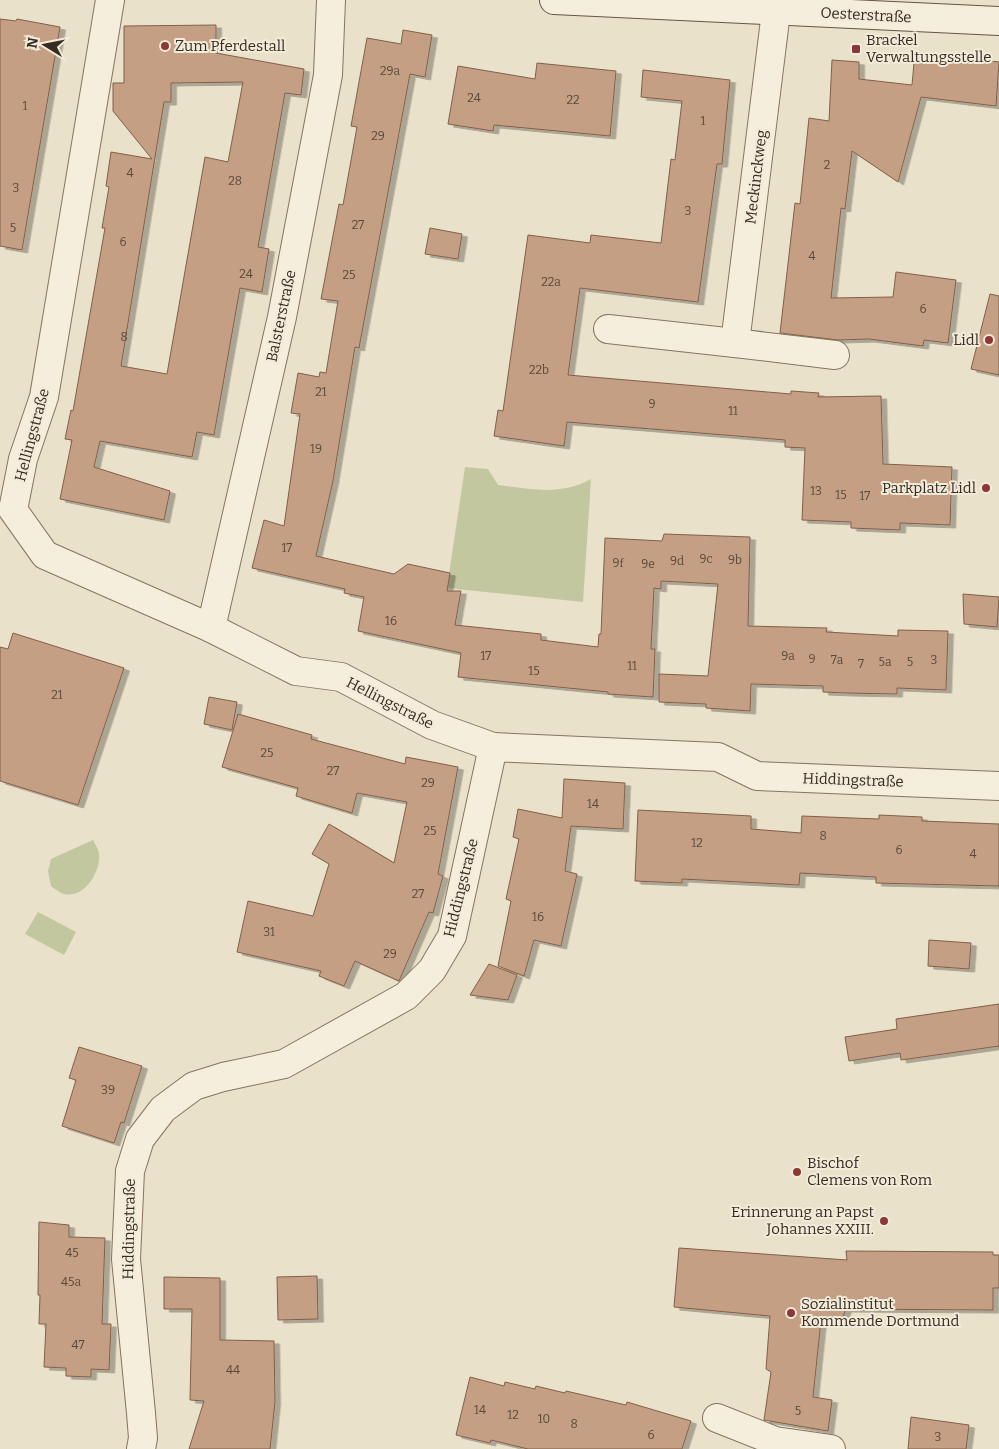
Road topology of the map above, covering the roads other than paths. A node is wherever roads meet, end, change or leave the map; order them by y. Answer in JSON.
{"nodes":[{"id":1,"x":110,"y":0,"type":"edge"},
{"id":2,"x":331,"y":0,"type":"edge"},
{"id":3,"x":554,"y":0,"type":"edge"},
{"id":4,"x":776,"y":12,"type":"junction"},
{"id":5,"x":999,"y":22,"type":"edge"},
{"id":6,"x":608,"y":329,"type":"dead end"},
{"id":7,"x":735,"y":343,"type":"junction"},
{"id":8,"x":835,"y":356,"type":"dead end"},
{"id":9,"x":211,"y":628,"type":"junction"},
{"id":10,"x":493,"y":747,"type":"junction"},
{"id":11,"x":999,"y":786,"type":"edge"},
{"id":12,"x":717,"y":1418,"type":"dead end"},
{"id":13,"x":141,"y":1449,"type":"edge"},
{"id":14,"x":831,"y":1449,"type":"edge"}],
"edges":[{"from":1,"to":9,"type":"street","name":"Hellingstraße"},
{"from":2,"to":9,"type":"street","name":"Balsterstraße"},
{"from":3,"to":4,"type":"street","name":"Oesterstraße"},
{"from":4,"to":5,"type":"street","name":"Oesterstraße"},
{"from":4,"to":7,"type":"street","name":"Meckinckweg"},
{"from":6,"to":7,"type":"street"},
{"from":7,"to":8,"type":"street"},
{"from":9,"to":10,"type":"street","name":"Hellingstraße"},
{"from":10,"to":11,"type":"street","name":"Hiddingstraße"},
{"from":10,"to":13,"type":"street","name":"Hiddingstraße"},
{"from":12,"to":14,"type":"street"}]}
